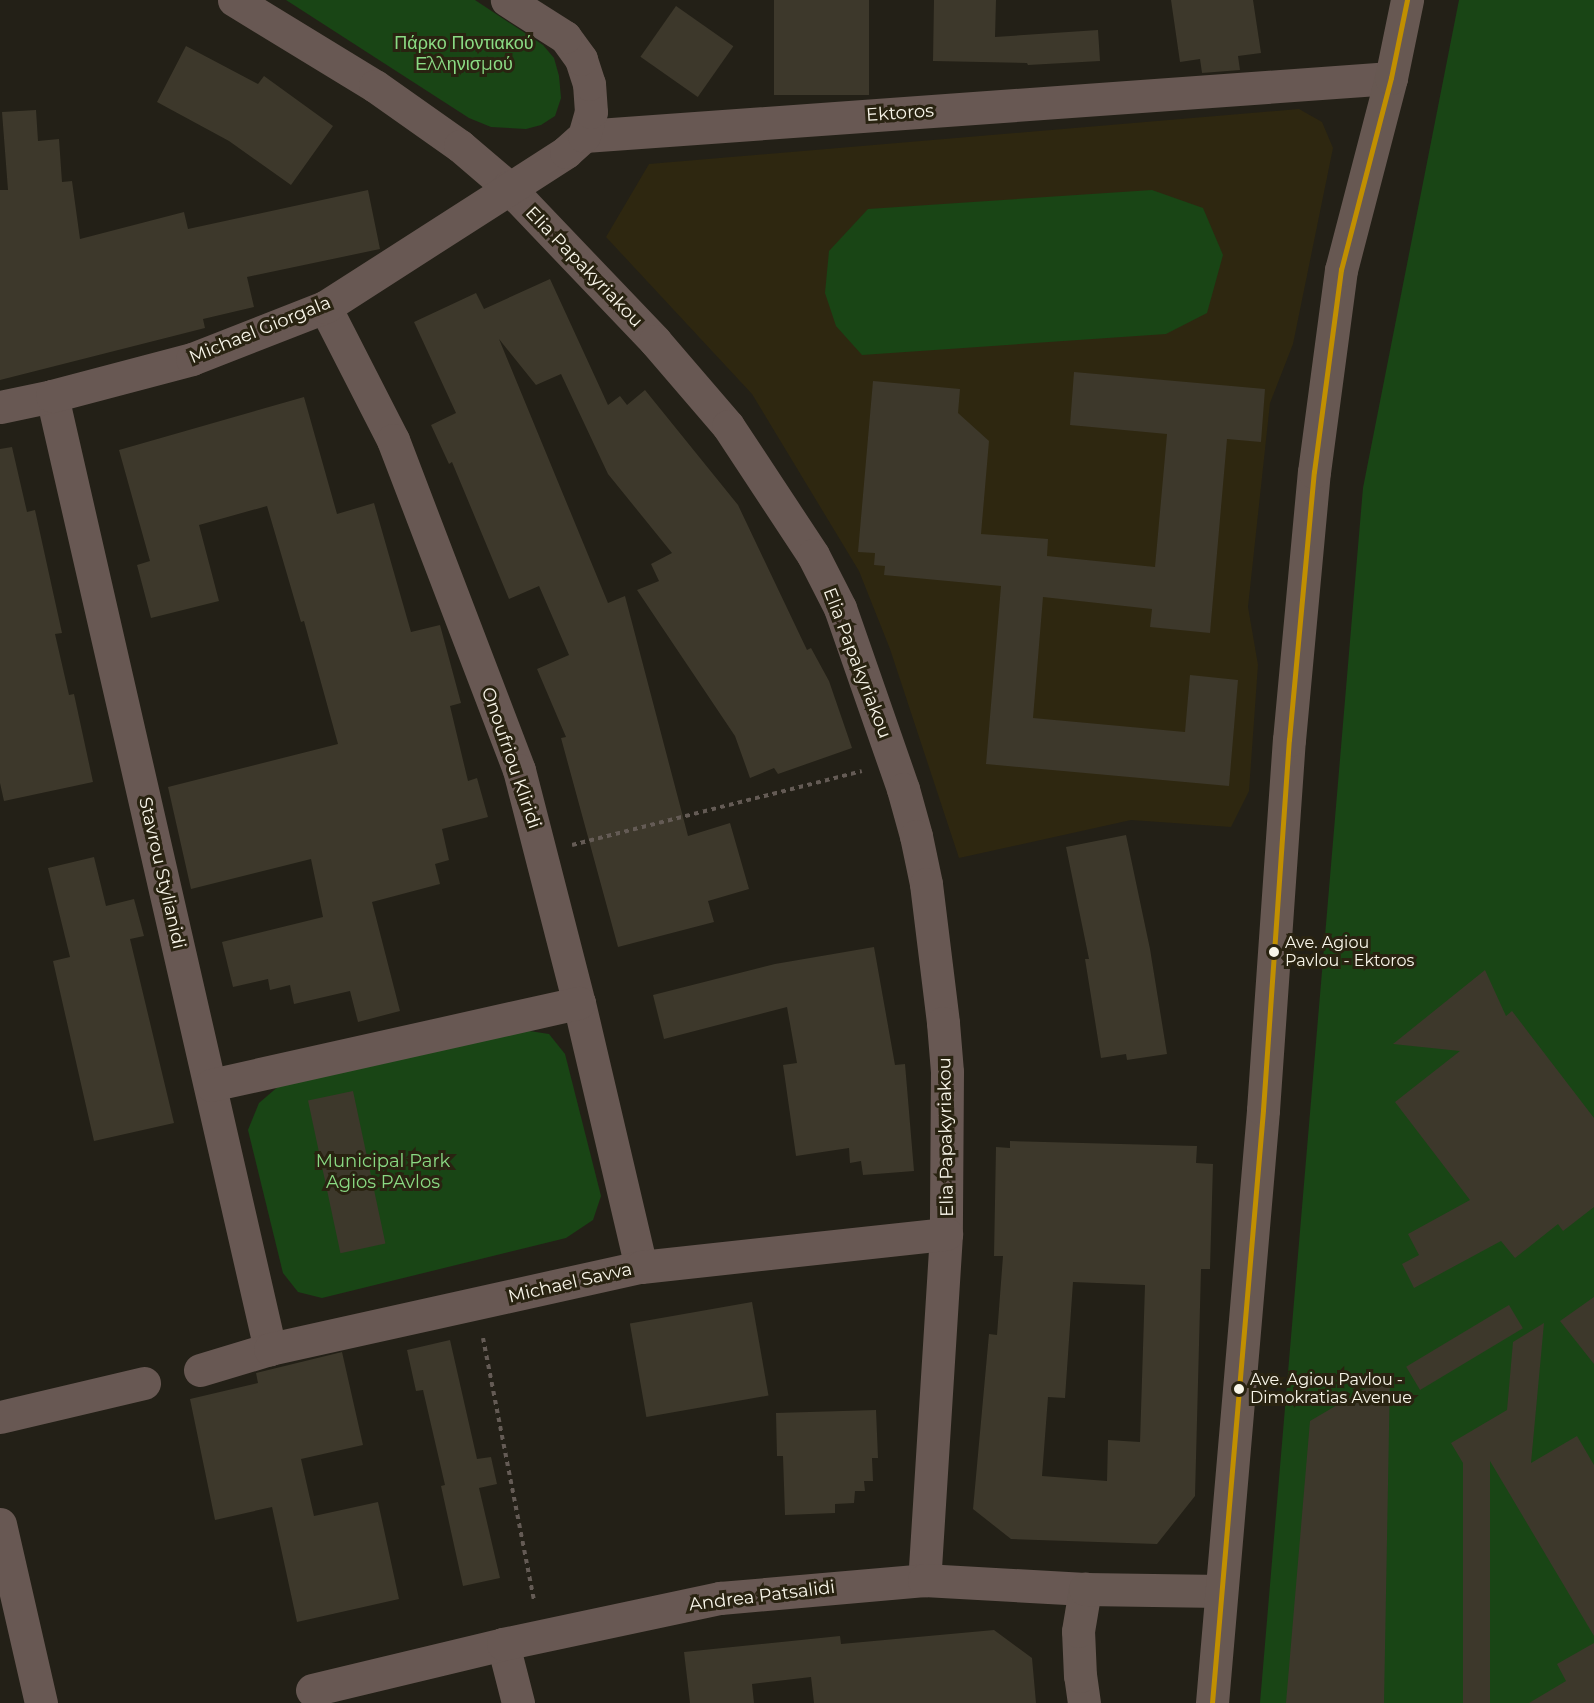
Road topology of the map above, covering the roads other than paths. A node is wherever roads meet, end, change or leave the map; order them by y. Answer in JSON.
{"nodes":[{"id":1,"x":234,"y":0,"type":"edge"},
{"id":2,"x":507,"y":0,"type":"edge"},
{"id":3,"x":1407,"y":0,"type":"edge"},
{"id":4,"x":1391,"y":78,"type":"junction"},
{"id":5,"x":584,"y":136,"type":"junction"},
{"id":6,"x":508,"y":188,"type":"junction"},
{"id":7,"x":325,"y":307,"type":"junction"},
{"id":8,"x":52,"y":396,"type":"junction"},
{"id":9,"x":0,"y":407,"type":"edge"},
{"id":10,"x":579,"y":1003,"type":"junction"},
{"id":11,"x":211,"y":1085,"type":"junction"},
{"id":12,"x":946,"y":1234,"type":"junction"},
{"id":13,"x":641,"y":1267,"type":"junction"},
{"id":14,"x":270,"y":1349,"type":"junction"},
{"id":15,"x":200,"y":1370,"type":"dead end"},
{"id":16,"x":144,"y":1383,"type":"dead end"},
{"id":17,"x":0,"y":1417,"type":"edge"},
{"id":18,"x":0,"y":1524,"type":"edge"},
{"id":19,"x":924,"y":1580,"type":"junction"},
{"id":20,"x":1084,"y":1589,"type":"junction"},
{"id":21,"x":1221,"y":1591,"type":"junction"},
{"id":22,"x":503,"y":1644,"type":"junction"},
{"id":23,"x":312,"y":1690,"type":"dead end"},
{"id":24,"x":41,"y":1703,"type":"edge"},
{"id":25,"x":518,"y":1703,"type":"edge"},
{"id":26,"x":1084,"y":1703,"type":"edge"},
{"id":27,"x":1212,"y":1703,"type":"edge"}],
"edges":[{"from":1,"to":6,"type":"street","name":"Elia Papakyriakou"},
{"from":2,"to":5,"type":"street"},
{"from":3,"to":4,"type":"main road"},
{"from":4,"to":5,"type":"street","name":"Ektoros"},
{"from":4,"to":21,"type":"main road"},
{"from":5,"to":6,"type":"street","name":"Michael Giorgala"},
{"from":6,"to":7,"type":"street","name":"Michael Giorgala"},
{"from":6,"to":12,"type":"street","name":"Elia Papakyriakou"},
{"from":7,"to":8,"type":"street","name":"Michael Giorgala"},
{"from":7,"to":10,"type":"street","name":"Onoufriou Kliridi"},
{"from":8,"to":9,"type":"street","name":"Michael Giorgala"},
{"from":8,"to":11,"type":"street","name":"Stavrou Stylianidi"},
{"from":10,"to":11,"type":"street"},
{"from":10,"to":13,"type":"street","name":"Onoufriou Kliridi"},
{"from":11,"to":14,"type":"street","name":"Stavrou Stylianidi"},
{"from":12,"to":13,"type":"street","name":"Michael Savva"},
{"from":12,"to":19,"type":"street","name":"Elia Papakyriakou"},
{"from":13,"to":14,"type":"street","name":"Michael Savva"},
{"from":14,"to":15,"type":"street","name":"Michael Savva"},
{"from":16,"to":17,"type":"street"},
{"from":18,"to":24,"type":"street"},
{"from":19,"to":20,"type":"street","name":"Andrea Patsalidi"},
{"from":19,"to":22,"type":"street","name":"Andrea Patsalidi"},
{"from":20,"to":21,"type":"main road","name":"Andrea Patsalidi"},
{"from":20,"to":26,"type":"main road"},
{"from":21,"to":27,"type":"main road"},
{"from":22,"to":23,"type":"street","name":"Andrea Patsalidi"},
{"from":22,"to":25,"type":"street"}]}
